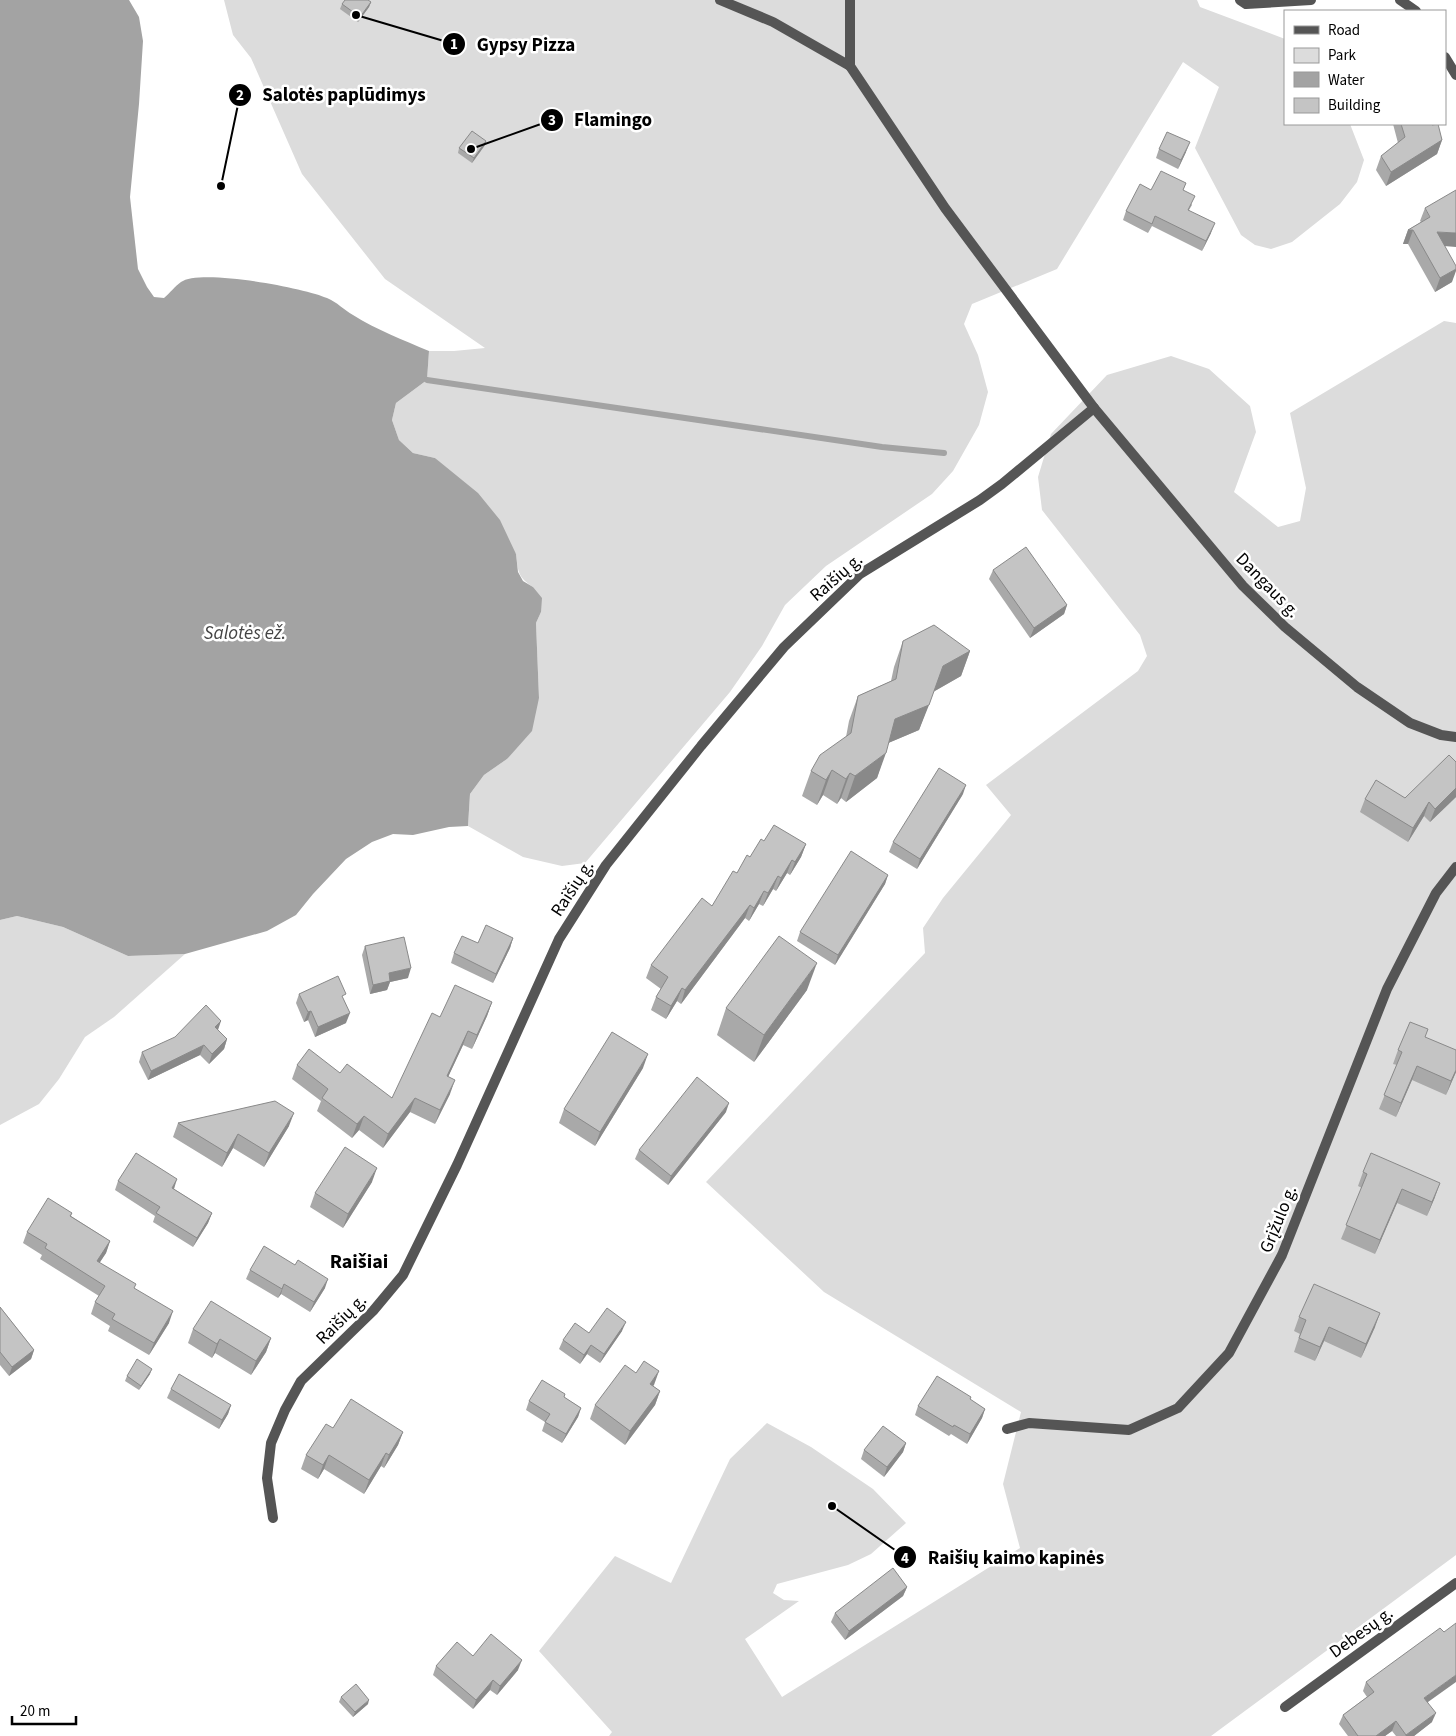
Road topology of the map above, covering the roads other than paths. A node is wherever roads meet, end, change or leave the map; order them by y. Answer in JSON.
{"nodes":[{"id":1,"x":720,"y":0,"type":"edge"},
{"id":2,"x":850,"y":0,"type":"edge"},
{"id":3,"x":1240,"y":0,"type":"edge"},
{"id":4,"x":1311,"y":0,"type":"edge"},
{"id":5,"x":1400,"y":0,"type":"edge"},
{"id":6,"x":1415,"y":10,"type":"edge"},
{"id":7,"x":1446,"y":59,"type":"edge"},
{"id":8,"x":850,"y":66,"type":"junction"},
{"id":9,"x":1456,"y":75,"type":"edge"},
{"id":10,"x":1094,"y":408,"type":"junction"},
{"id":11,"x":1456,"y":737,"type":"edge"},
{"id":12,"x":1456,"y":867,"type":"edge"},
{"id":13,"x":1007,"y":1429,"type":"dead end"},
{"id":14,"x":274,"y":1518,"type":"dead end"},
{"id":15,"x":1456,"y":1583,"type":"edge"},
{"id":16,"x":1285,"y":1707,"type":"dead end"}],
"edges":[{"from":1,"to":8,"type":"street"},
{"from":2,"to":8,"type":"street"},
{"from":3,"to":4,"type":"street"},
{"from":5,"to":6,"type":"street"},
{"from":7,"to":9,"type":"street"},
{"from":8,"to":10,"type":"street","name":"Dangaus g."},
{"from":10,"to":11,"type":"street","name":"Dangaus g."},
{"from":10,"to":14,"type":"street","name":"Raišių g."},
{"from":12,"to":13,"type":"street","name":"Grįžulo g."},
{"from":15,"to":16,"type":"street","name":"Debesų g."}]}
